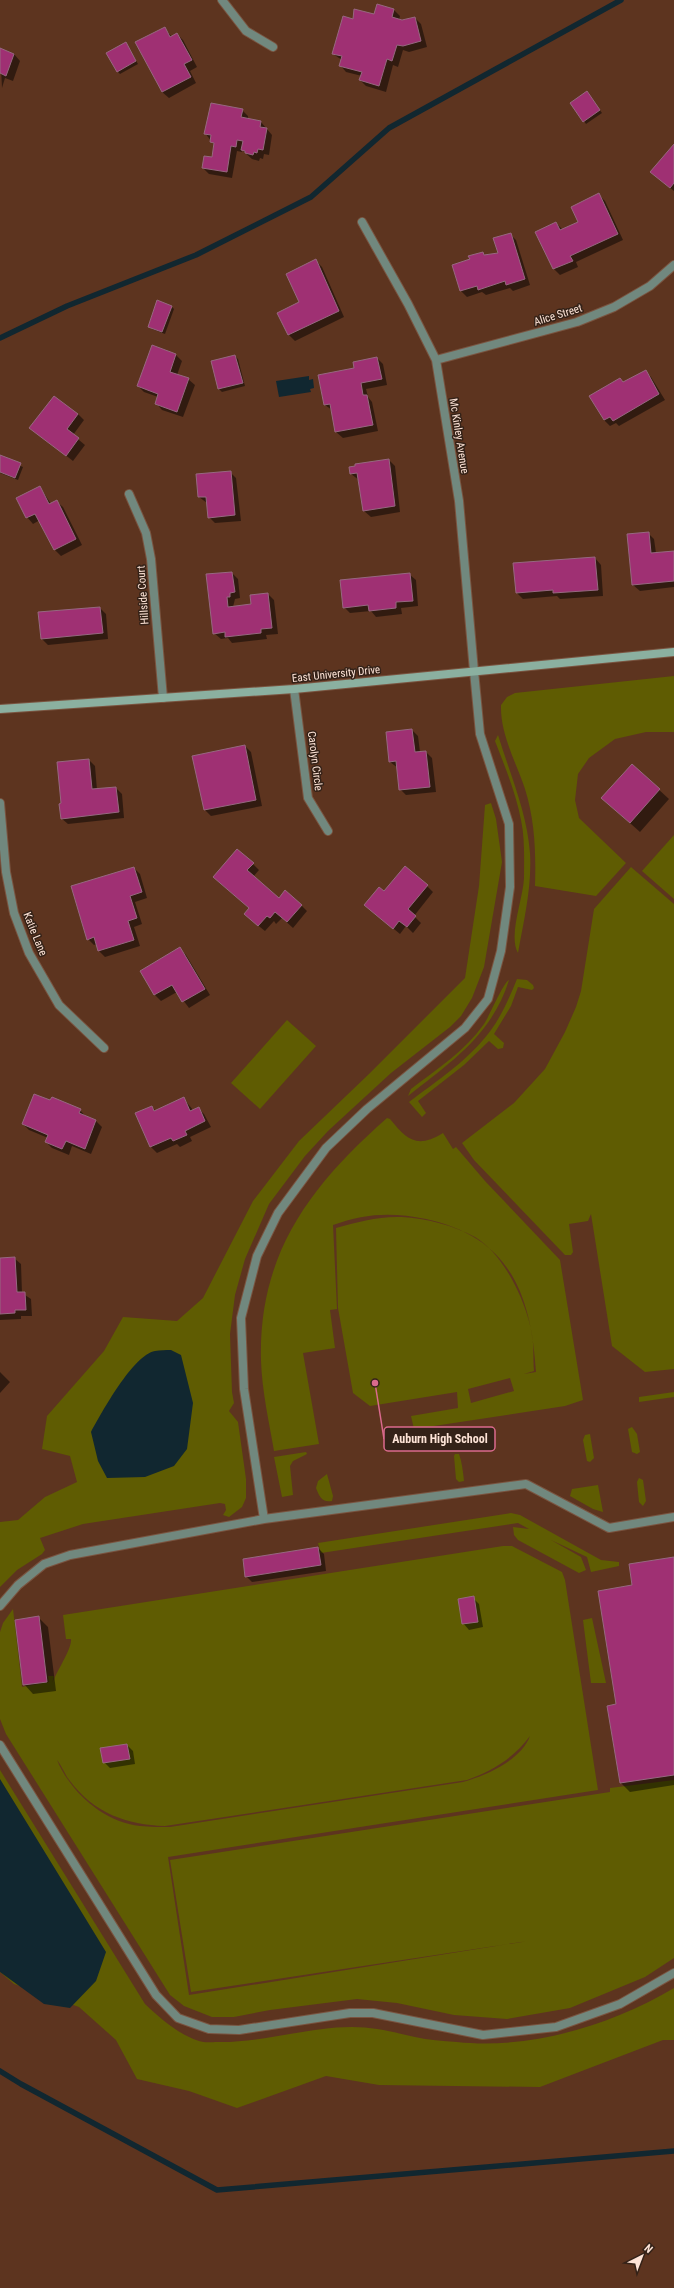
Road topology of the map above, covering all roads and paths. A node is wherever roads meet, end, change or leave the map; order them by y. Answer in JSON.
{"nodes":[{"id":1,"x":222,"y":0,"type":"edge"},
{"id":2,"x":273,"y":47,"type":"dead end"},
{"id":3,"x":362,"y":222,"type":"dead end"},
{"id":4,"x":674,"y":265,"type":"edge"},
{"id":5,"x":436,"y":360,"type":"junction"},
{"id":6,"x":129,"y":494,"type":"dead end"},
{"id":7,"x":674,"y":652,"type":"edge"},
{"id":8,"x":474,"y":671,"type":"junction"},
{"id":9,"x":294,"y":689,"type":"junction"},
{"id":10,"x":163,"y":698,"type":"junction"},
{"id":11,"x":0,"y":709,"type":"edge"},
{"id":12,"x":0,"y":804,"type":"edge"},
{"id":13,"x":328,"y":831,"type":"dead end"},
{"id":14,"x":104,"y":1048,"type":"dead end"},
{"id":15,"x":674,"y":1517,"type":"edge"},
{"id":16,"x":264,"y":1519,"type":"junction"},
{"id":17,"x":0,"y":1606,"type":"edge"},
{"id":18,"x":0,"y":1745,"type":"edge"},
{"id":19,"x":674,"y":1973,"type":"edge"}],
"edges":[{"from":1,"to":2,"type":"street"},
{"from":3,"to":5,"type":"street","name":"Mc Kinley Avenue"},
{"from":4,"to":5,"type":"street","name":"Alice Street"},
{"from":5,"to":8,"type":"street","name":"Mc Kinley Avenue"},
{"from":6,"to":10,"type":"street","name":"Hillside Court"},
{"from":7,"to":8,"type":"main road","name":"East University Drive"},
{"from":8,"to":9,"type":"main road","name":"East University Drive"},
{"from":8,"to":16,"type":"street","name":"Mc Kinley Avenue"},
{"from":9,"to":10,"type":"main road","name":"East University Drive"},
{"from":9,"to":13,"type":"street","name":"Carolyn Circle"},
{"from":10,"to":11,"type":"main road","name":"East University Drive"},
{"from":12,"to":14,"type":"street","name":"Katie Lane"},
{"from":15,"to":16,"type":"street"},
{"from":16,"to":17,"type":"street"},
{"from":18,"to":19,"type":"street"}]}
